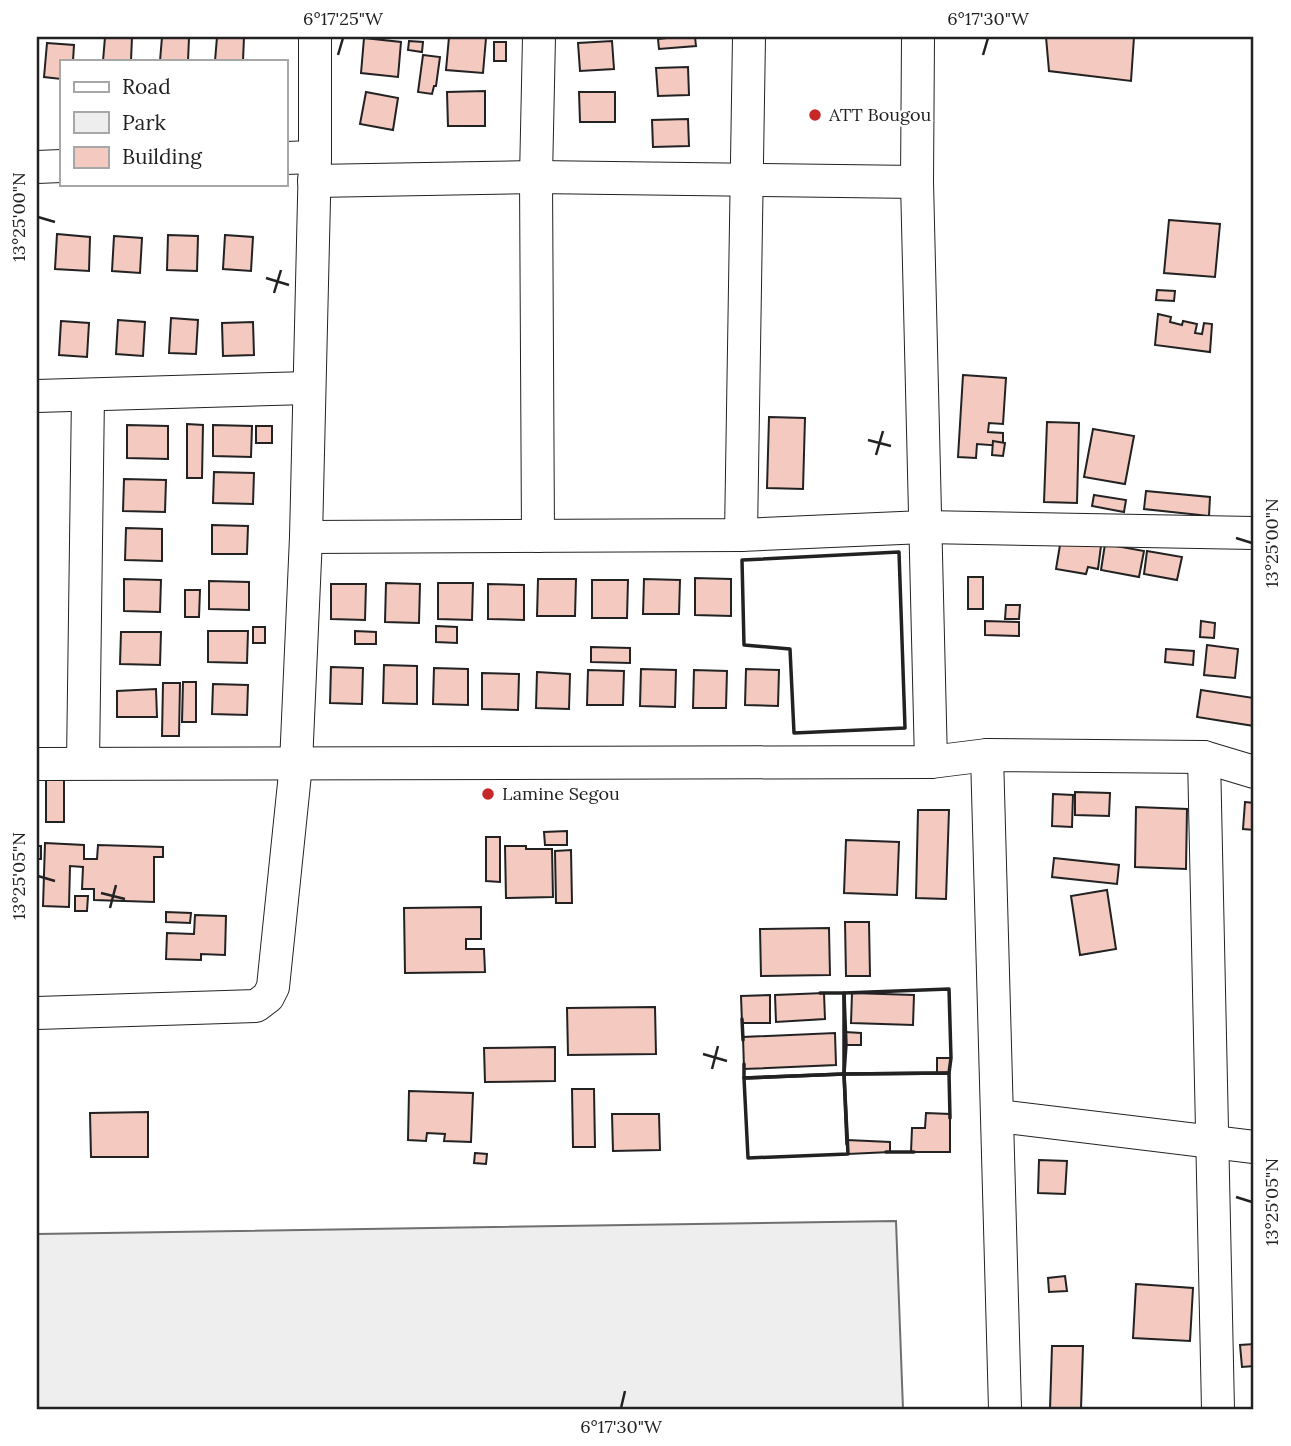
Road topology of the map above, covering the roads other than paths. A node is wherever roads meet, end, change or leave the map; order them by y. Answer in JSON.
{"nodes":[{"id":1,"x":315,"y":37,"type":"edge"},
{"id":2,"x":539,"y":37,"type":"edge"},
{"id":3,"x":749,"y":37,"type":"edge"},
{"id":4,"x":918,"y":37,"type":"edge"},
{"id":5,"x":305,"y":165,"type":"edge"},
{"id":6,"x":60,"y":166,"type":"edge"},
{"id":7,"x":37,"y":167,"type":"edge"},
{"id":8,"x":536,"y":177,"type":"junction"},
{"id":9,"x":748,"y":179,"type":"junction"},
{"id":10,"x":918,"y":182,"type":"junction"},
{"id":11,"x":308,"y":388,"type":"junction"},
{"id":12,"x":88,"y":395,"type":"junction"},
{"id":13,"x":37,"y":396,"type":"edge"},
{"id":14,"x":924,"y":527,"type":"junction"},
{"id":15,"x":1254,"y":533,"type":"edge"},
{"id":16,"x":538,"y":536,"type":"junction"},
{"id":17,"x":741,"y":536,"type":"junction"},
{"id":18,"x":306,"y":537,"type":"junction"},
{"id":19,"x":987,"y":755,"type":"junction"},
{"id":20,"x":1204,"y":757,"type":"junction"},
{"id":21,"x":931,"y":762,"type":"junction"},
{"id":22,"x":83,"y":763,"type":"junction"},
{"id":23,"x":37,"y":764,"type":"edge"},
{"id":24,"x":296,"y":764,"type":"junction"},
{"id":25,"x":1254,"y":772,"type":"edge"},
{"id":26,"x":37,"y":1013,"type":"edge"},
{"id":27,"x":998,"y":1116,"type":"junction"},
{"id":28,"x":1212,"y":1142,"type":"junction"},
{"id":29,"x":1254,"y":1147,"type":"edge"},
{"id":30,"x":1005,"y":1409,"type":"edge"},
{"id":31,"x":1218,"y":1409,"type":"edge"}],
"edges":[{"from":1,"to":5,"type":"street"},
{"from":2,"to":8,"type":"street"},
{"from":3,"to":9,"type":"street"},
{"from":4,"to":10,"type":"street"},
{"from":5,"to":8,"type":"street"},
{"from":5,"to":11,"type":"street"},
{"from":6,"to":7,"type":"street"},
{"from":8,"to":9,"type":"street"},
{"from":8,"to":16,"type":"street"},
{"from":9,"to":10,"type":"street"},
{"from":9,"to":17,"type":"street"},
{"from":10,"to":14,"type":"street"},
{"from":11,"to":12,"type":"street"},
{"from":11,"to":18,"type":"street"},
{"from":12,"to":13,"type":"street"},
{"from":12,"to":22,"type":"street"},
{"from":14,"to":15,"type":"street"},
{"from":14,"to":17,"type":"street"},
{"from":14,"to":21,"type":"street"},
{"from":16,"to":17,"type":"street"},
{"from":16,"to":18,"type":"street"},
{"from":18,"to":24,"type":"street"},
{"from":19,"to":20,"type":"street"},
{"from":19,"to":21,"type":"street"},
{"from":19,"to":27,"type":"street"},
{"from":20,"to":25,"type":"street"},
{"from":20,"to":28,"type":"street"},
{"from":21,"to":24,"type":"street"},
{"from":22,"to":23,"type":"street"},
{"from":22,"to":24,"type":"street"},
{"from":24,"to":26,"type":"street"},
{"from":27,"to":28,"type":"street"},
{"from":27,"to":30,"type":"street"},
{"from":28,"to":29,"type":"street"},
{"from":28,"to":31,"type":"street"}]}
